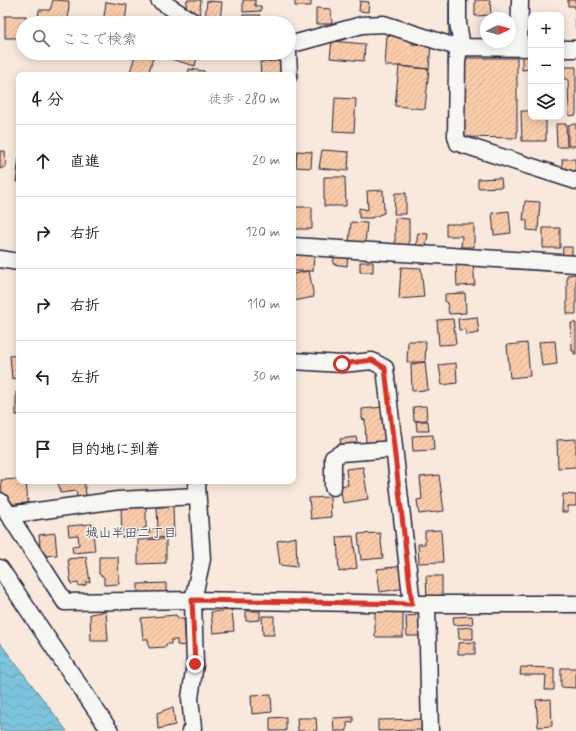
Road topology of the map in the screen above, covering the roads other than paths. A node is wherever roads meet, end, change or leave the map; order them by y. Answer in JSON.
{"nodes":[{"id":1,"x":159,"y":0,"type":"edge"},
{"id":2,"x":458,"y":0,"type":"edge"},
{"id":3,"x":520,"y":0,"type":"edge"},
{"id":4,"x":184,"y":16,"type":"edge"},
{"id":5,"x":296,"y":43,"type":"edge"},
{"id":6,"x":462,"y":47,"type":"junction"},
{"id":7,"x":525,"y":48,"type":"edge"},
{"id":8,"x":564,"y":49,"type":"edge"},
{"id":9,"x":576,"y":49,"type":"edge"},
{"id":10,"x":288,"y":60,"type":"edge"},
{"id":11,"x":288,"y":72,"type":"edge"},
{"id":12,"x":576,"y":181,"type":"edge"},
{"id":13,"x":296,"y":246,"type":"edge"},
{"id":14,"x":0,"y":259,"type":"edge"},
{"id":15,"x":16,"y":262,"type":"edge"},
{"id":16,"x":576,"y":264,"type":"edge"},
{"id":17,"x":296,"y":361,"type":"edge"},
{"id":18,"x":394,"y":449,"type":"junction"},
{"id":19,"x":333,"y":487,"type":"dead end"},
{"id":20,"x":198,"y":489,"type":"edge"},
{"id":21,"x":4,"y":508,"type":"edge"},
{"id":22,"x":0,"y":568,"type":"edge"},
{"id":23,"x":192,"y":600,"type":"junction"},
{"id":24,"x":419,"y":604,"type":"junction"},
{"id":25,"x":576,"y":604,"type":"edge"},
{"id":26,"x":110,"y":731,"type":"edge"},
{"id":27,"x":190,"y":731,"type":"edge"},
{"id":28,"x":430,"y":731,"type":"edge"}],
"edges":[{"from":1,"to":4,"type":"street"},
{"from":2,"to":6,"type":"street"},
{"from":3,"to":7,"type":"street"},
{"from":5,"to":6,"type":"street"},
{"from":6,"to":7,"type":"street"},
{"from":6,"to":12,"type":"street"},
{"from":8,"to":9,"type":"street"},
{"from":10,"to":11,"type":"street"},
{"from":13,"to":16,"type":"street"},
{"from":14,"to":15,"type":"street"},
{"from":17,"to":18,"type":"street"},
{"from":18,"to":19,"type":"street"},
{"from":18,"to":24,"type":"street"},
{"from":20,"to":21,"type":"street"},
{"from":20,"to":23,"type":"street"},
{"from":21,"to":23,"type":"street"},
{"from":22,"to":26,"type":"street"},
{"from":23,"to":24,"type":"street"},
{"from":23,"to":27,"type":"street"},
{"from":24,"to":25,"type":"street"},
{"from":24,"to":28,"type":"street"}]}
